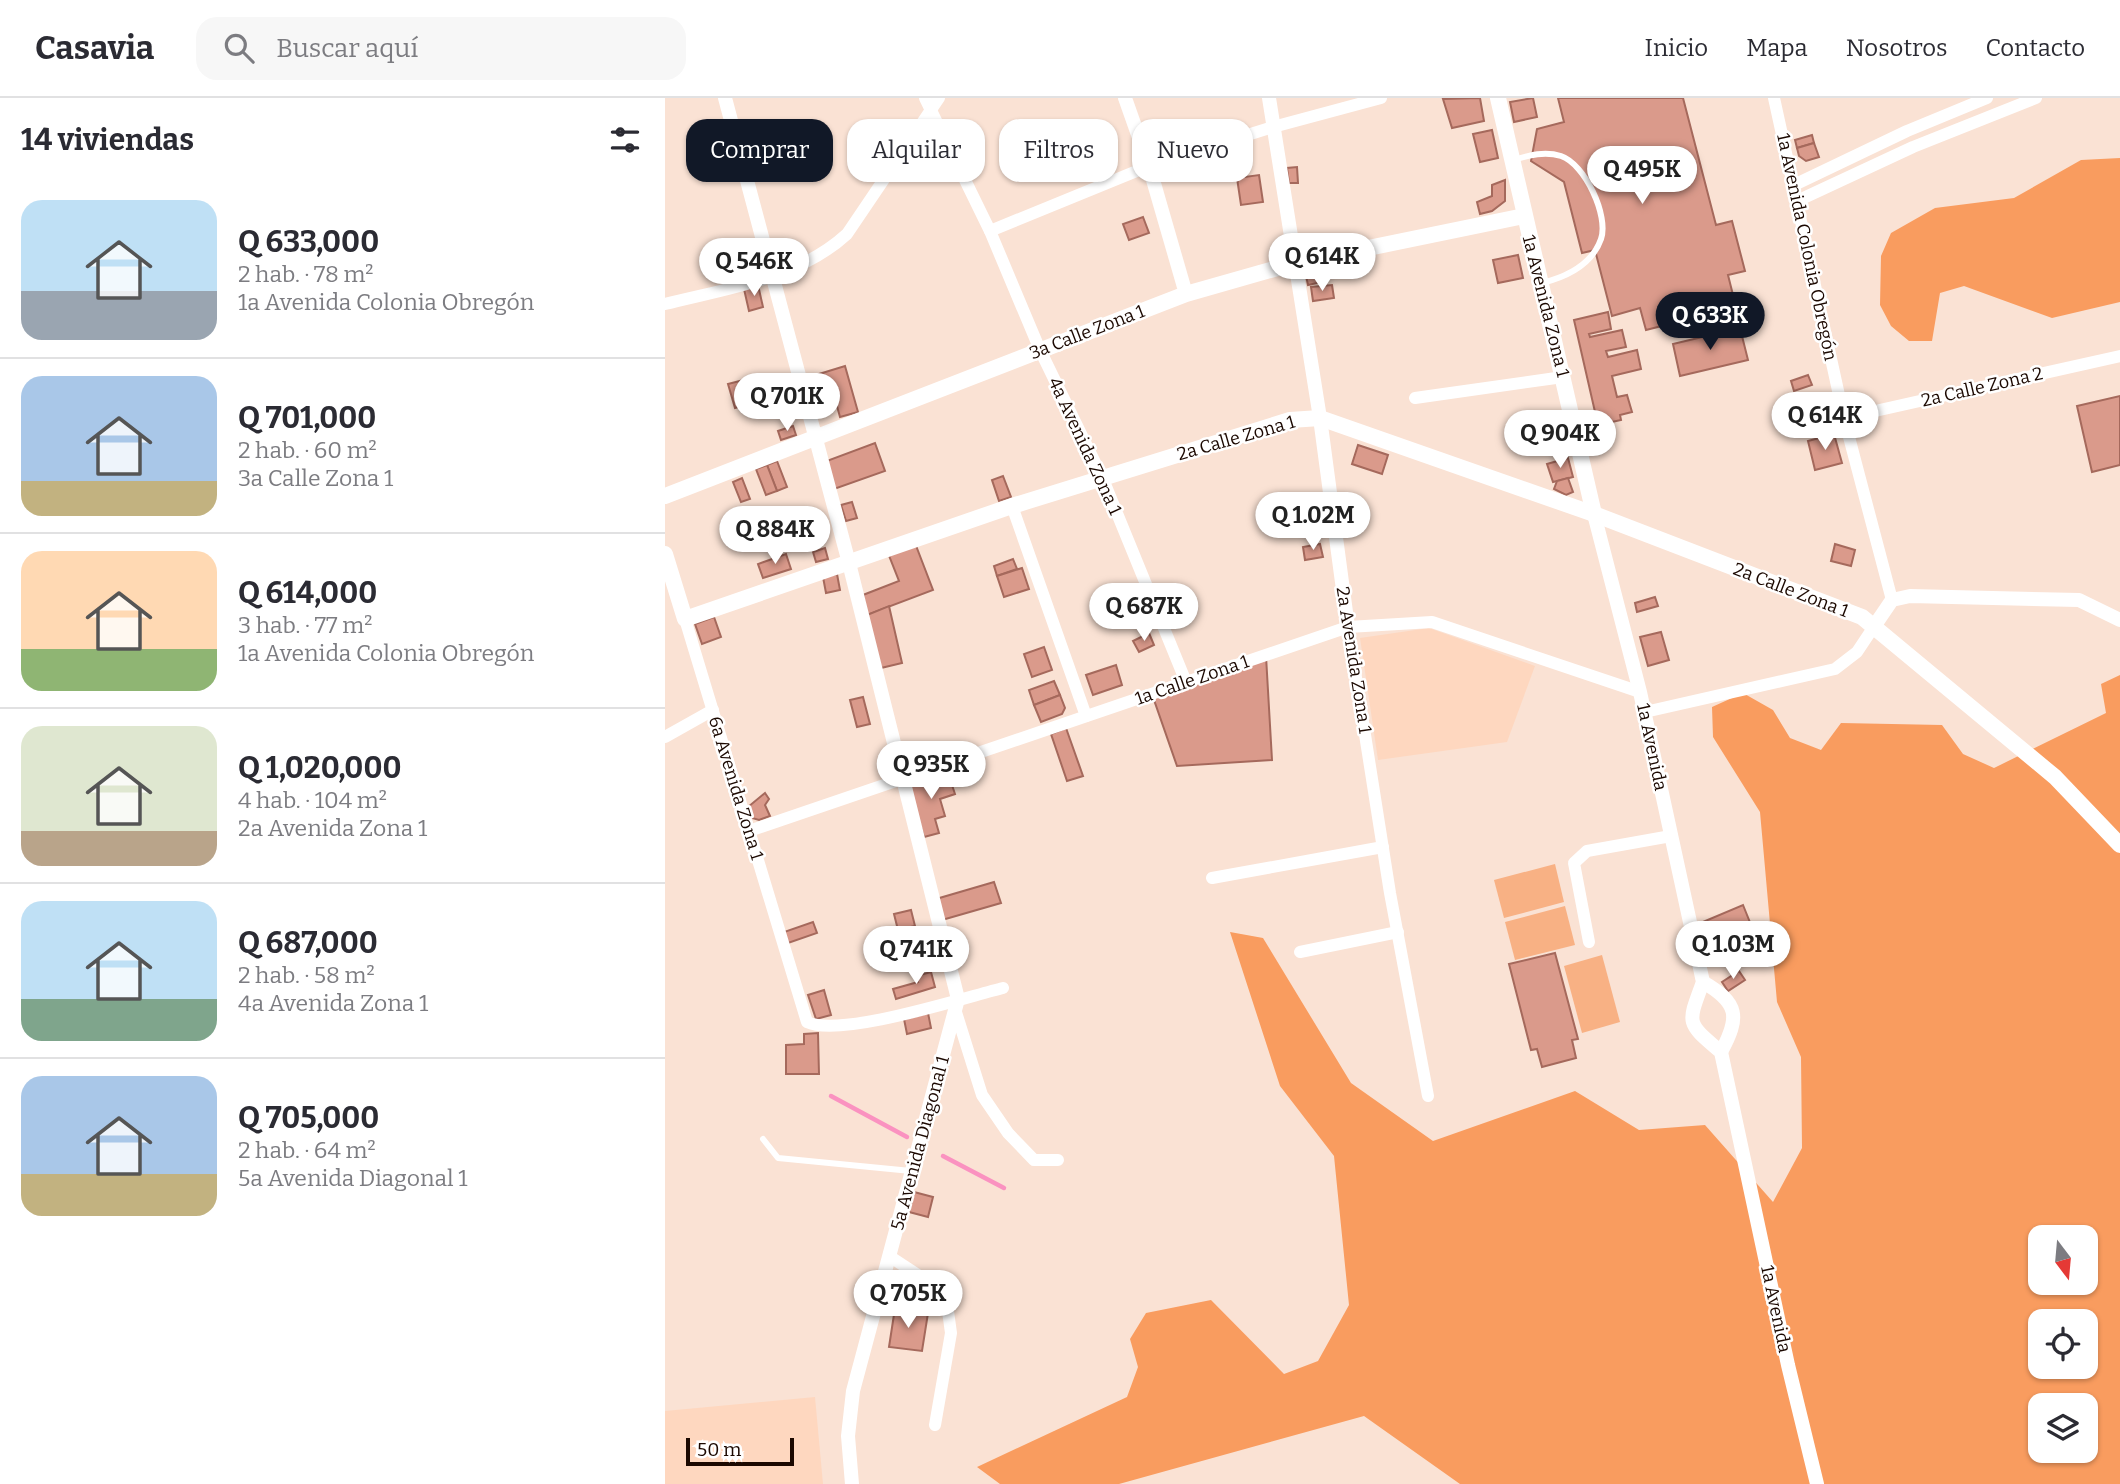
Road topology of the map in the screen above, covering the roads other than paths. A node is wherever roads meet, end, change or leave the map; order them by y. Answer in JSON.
{"nodes":[{"id":1,"x":725,"y":98,"type":"edge"},
{"id":2,"x":925,"y":98,"type":"edge"},
{"id":3,"x":939,"y":98,"type":"edge"},
{"id":4,"x":1125,"y":98,"type":"edge"},
{"id":5,"x":1269,"y":98,"type":"edge"},
{"id":6,"x":1381,"y":98,"type":"edge"},
{"id":7,"x":1498,"y":98,"type":"edge"},
{"id":8,"x":1774,"y":98,"type":"edge"},
{"id":9,"x":1987,"y":98,"type":"edge"},
{"id":10,"x":2036,"y":98,"type":"edge"},
{"id":11,"x":932,"y":111,"type":"junction"},
{"id":12,"x":1994,"y":114,"type":"junction"},
{"id":13,"x":1132,"y":119,"type":"edge"},
{"id":14,"x":1273,"y":127,"type":"junction"},
{"id":15,"x":1907,"y":131,"type":"junction"},
{"id":16,"x":1253,"y":133,"type":"edge"},
{"id":17,"x":1913,"y":147,"type":"junction"},
{"id":18,"x":1512,"y":160,"type":"junction"},
{"id":19,"x":1132,"y":173,"type":"edge"},
{"id":20,"x":1154,"y":182,"type":"edge"},
{"id":21,"x":1794,"y":185,"type":"junction"},
{"id":22,"x":1797,"y":201,"type":"junction"},
{"id":23,"x":1524,"y":216,"type":"junction"},
{"id":24,"x":990,"y":231,"type":"junction"},
{"id":25,"x":1295,"y":263,"type":"junction"},
{"id":26,"x":772,"y":276,"type":"junction"},
{"id":27,"x":1540,"y":284,"type":"junction"},
{"id":28,"x":1186,"y":295,"type":"junction"},
{"id":29,"x":665,"y":304,"type":"edge"},
{"id":30,"x":1040,"y":350,"type":"junction"},
{"id":31,"x":2120,"y":356,"type":"edge"},
{"id":32,"x":1563,"y":377,"type":"junction"},
{"id":33,"x":1415,"y":398,"type":"dead end"},
{"id":34,"x":1320,"y":418,"type":"junction"},
{"id":35,"x":1845,"y":418,"type":"junction"},
{"id":36,"x":814,"y":439,"type":"junction"},
{"id":37,"x":1103,"y":479,"type":"junction"},
{"id":38,"x":665,"y":496,"type":"edge"},
{"id":39,"x":1012,"y":506,"type":"junction"},
{"id":40,"x":1594,"y":514,"type":"junction"},
{"id":41,"x":665,"y":554,"type":"edge"},
{"id":42,"x":849,"y":563,"type":"junction"},
{"id":43,"x":1892,"y":600,"type":"junction"},
{"id":44,"x":685,"y":619,"type":"junction"},
{"id":45,"x":2120,"y":620,"type":"edge"},
{"id":46,"x":1868,"y":621,"type":"junction"},
{"id":47,"x":1348,"y":627,"type":"junction"},
{"id":48,"x":1186,"y":682,"type":"junction"},
{"id":49,"x":1640,"y":692,"type":"junction"},
{"id":50,"x":713,"y":710,"type":"junction"},
{"id":51,"x":1644,"y":712,"type":"junction"},
{"id":52,"x":1086,"y":716,"type":"junction"},
{"id":53,"x":665,"y":737,"type":"edge"},
{"id":54,"x":903,"y":779,"type":"junction"},
{"id":55,"x":749,"y":831,"type":"junction"},
{"id":56,"x":1671,"y":836,"type":"junction"},
{"id":57,"x":2120,"y":845,"type":"edge"},
{"id":58,"x":1383,"y":847,"type":"junction"},
{"id":59,"x":1212,"y":878,"type":"dead end"},
{"id":60,"x":1398,"y":932,"type":"junction"},
{"id":61,"x":1589,"y":942,"type":"dead end"},
{"id":62,"x":1300,"y":952,"type":"dead end"},
{"id":63,"x":1702,"y":985,"type":"junction"},
{"id":64,"x":1003,"y":988,"type":"dead end"},
{"id":65,"x":957,"y":1004,"type":"junction"},
{"id":66,"x":1721,"y":1052,"type":"junction"},
{"id":67,"x":1428,"y":1096,"type":"dead end"},
{"id":68,"x":763,"y":1139,"type":"dead end"},
{"id":69,"x":1058,"y":1160,"type":"dead end"},
{"id":70,"x":913,"y":1171,"type":"junction"},
{"id":71,"x":889,"y":1256,"type":"junction"},
{"id":72,"x":935,"y":1425,"type":"dead end"},
{"id":73,"x":852,"y":1484,"type":"edge"},
{"id":74,"x":1817,"y":1484,"type":"edge"}],
"edges":[{"from":1,"to":26,"type":"street"},
{"from":2,"to":11,"type":"street","name":"4a Avenida Zona 1"},
{"from":3,"to":11,"type":"street"},
{"from":4,"to":13,"type":"street"},
{"from":5,"to":14,"type":"street","name":"2a Avenida Zona 1"},
{"from":6,"to":14,"type":"street"},
{"from":7,"to":18,"type":"main road","name":"1a Avenida Zona 1"},
{"from":8,"to":21,"type":"street","name":"1a Avenida Colonia Obregón"},
{"from":9,"to":12,"type":"street"},
{"from":9,"to":15,"type":"street"},
{"from":10,"to":12,"type":"street"},
{"from":11,"to":24,"type":"street","name":"4a Avenida Zona 1"},
{"from":11,"to":26,"type":"street"},
{"from":12,"to":17,"type":"street"},
{"from":14,"to":16,"type":"street"},
{"from":14,"to":25,"type":"street","name":"2a Avenida Zona 1"},
{"from":15,"to":17,"type":"street"},
{"from":15,"to":21,"type":"street"},
{"from":17,"to":22,"type":"street"},
{"from":18,"to":23,"type":"main road","name":"1a Avenida Zona 1"},
{"from":18,"to":27,"type":"lane"},
{"from":19,"to":24,"type":"street"},
{"from":20,"to":28,"type":"street"},
{"from":21,"to":22,"type":"street","name":"1a Avenida Colonia Obregón"},
{"from":22,"to":35,"type":"street","name":"1a Avenida Colonia Obregón"},
{"from":23,"to":25,"type":"main road","name":"3a Calle Zona 1"},
{"from":23,"to":27,"type":"main road","name":"1a Avenida Zona 1"},
{"from":24,"to":30,"type":"street","name":"4a Avenida Zona 1"},
{"from":25,"to":28,"type":"main road","name":"3a Calle Zona 1"},
{"from":25,"to":34,"type":"street","name":"2a Avenida Zona 1"},
{"from":26,"to":29,"type":"street"},
{"from":26,"to":36,"type":"street"},
{"from":27,"to":32,"type":"main road","name":"1a Avenida Zona 1"},
{"from":28,"to":30,"type":"main road","name":"3a Calle Zona 1"},
{"from":30,"to":36,"type":"main road","name":"3a Calle Zona 1"},
{"from":30,"to":37,"type":"street","name":"4a Avenida Zona 1"},
{"from":31,"to":35,"type":"street","name":"2a Calle Zona 2"},
{"from":32,"to":33,"type":"street"},
{"from":32,"to":40,"type":"main road","name":"1a Avenida Zona 1"},
{"from":34,"to":37,"type":"main road","name":"2a Calle Zona 1"},
{"from":34,"to":40,"type":"main road","name":"2a Calle Zona 1"},
{"from":34,"to":47,"type":"street","name":"2a Avenida Zona 1"},
{"from":35,"to":43,"type":"street","name":"1a Avenida Colonia Obregón"},
{"from":36,"to":38,"type":"main road","name":"3a Calle Zona 1"},
{"from":36,"to":42,"type":"street"},
{"from":37,"to":39,"type":"main road","name":"2a Calle Zona 1"},
{"from":37,"to":48,"type":"street","name":"4a Avenida Zona 1"},
{"from":39,"to":42,"type":"main road","name":"2a Calle Zona 1"},
{"from":39,"to":52,"type":"street"},
{"from":40,"to":46,"type":"main road","name":"2a Calle Zona 1"},
{"from":40,"to":49,"type":"street","name":"1a Avenida"},
{"from":41,"to":44,"type":"main road","name":"6a Avenida Zona 1"},
{"from":42,"to":44,"type":"main road","name":"2a Calle Zona 1"},
{"from":42,"to":54,"type":"street"},
{"from":43,"to":45,"type":"street"},
{"from":43,"to":46,"type":"street"},
{"from":44,"to":50,"type":"street","name":"6a Avenida Zona 1"},
{"from":46,"to":51,"type":"street"},
{"from":46,"to":57,"type":"main road","name":"2a Calle Zona 1"},
{"from":47,"to":48,"type":"street","name":"1a Calle Zona 1"},
{"from":47,"to":49,"type":"street","name":"1a Calle Zona 1"},
{"from":47,"to":58,"type":"street","name":"2a Avenida Zona 1"},
{"from":48,"to":52,"type":"street","name":"1a Calle Zona 1"},
{"from":49,"to":51,"type":"street","name":"1a Avenida"},
{"from":50,"to":53,"type":"street"},
{"from":50,"to":55,"type":"street","name":"6a Avenida Zona 1"},
{"from":51,"to":56,"type":"street","name":"1a Avenida"},
{"from":52,"to":54,"type":"street","name":"1a Calle Zona 1"},
{"from":54,"to":55,"type":"street","name":"1a Calle Zona 1"},
{"from":54,"to":65,"type":"street"},
{"from":55,"to":65,"type":"street","name":"6a Avenida Zona 1"},
{"from":56,"to":61,"type":"street"},
{"from":56,"to":63,"type":"street","name":"1a Avenida"},
{"from":58,"to":59,"type":"street"},
{"from":58,"to":60,"type":"street","name":"2a Avenida Zona 1"},
{"from":60,"to":62,"type":"street"},
{"from":60,"to":67,"type":"street","name":"2a Avenida Zona 1"},
{"from":63,"to":66,"type":"street","name":"1a Avenida"},
{"from":63,"to":66,"type":"street"},
{"from":64,"to":65,"type":"street"},
{"from":65,"to":69,"type":"street"},
{"from":65,"to":70,"type":"street","name":"5a Avenida Diagonal 1"},
{"from":66,"to":74,"type":"street","name":"1a Avenida"},
{"from":68,"to":70,"type":"lane"},
{"from":70,"to":71,"type":"street","name":"5a Avenida Diagonal 1"},
{"from":71,"to":72,"type":"street"},
{"from":71,"to":73,"type":"street","name":"5a Avenida Diagonal 1"}]}
